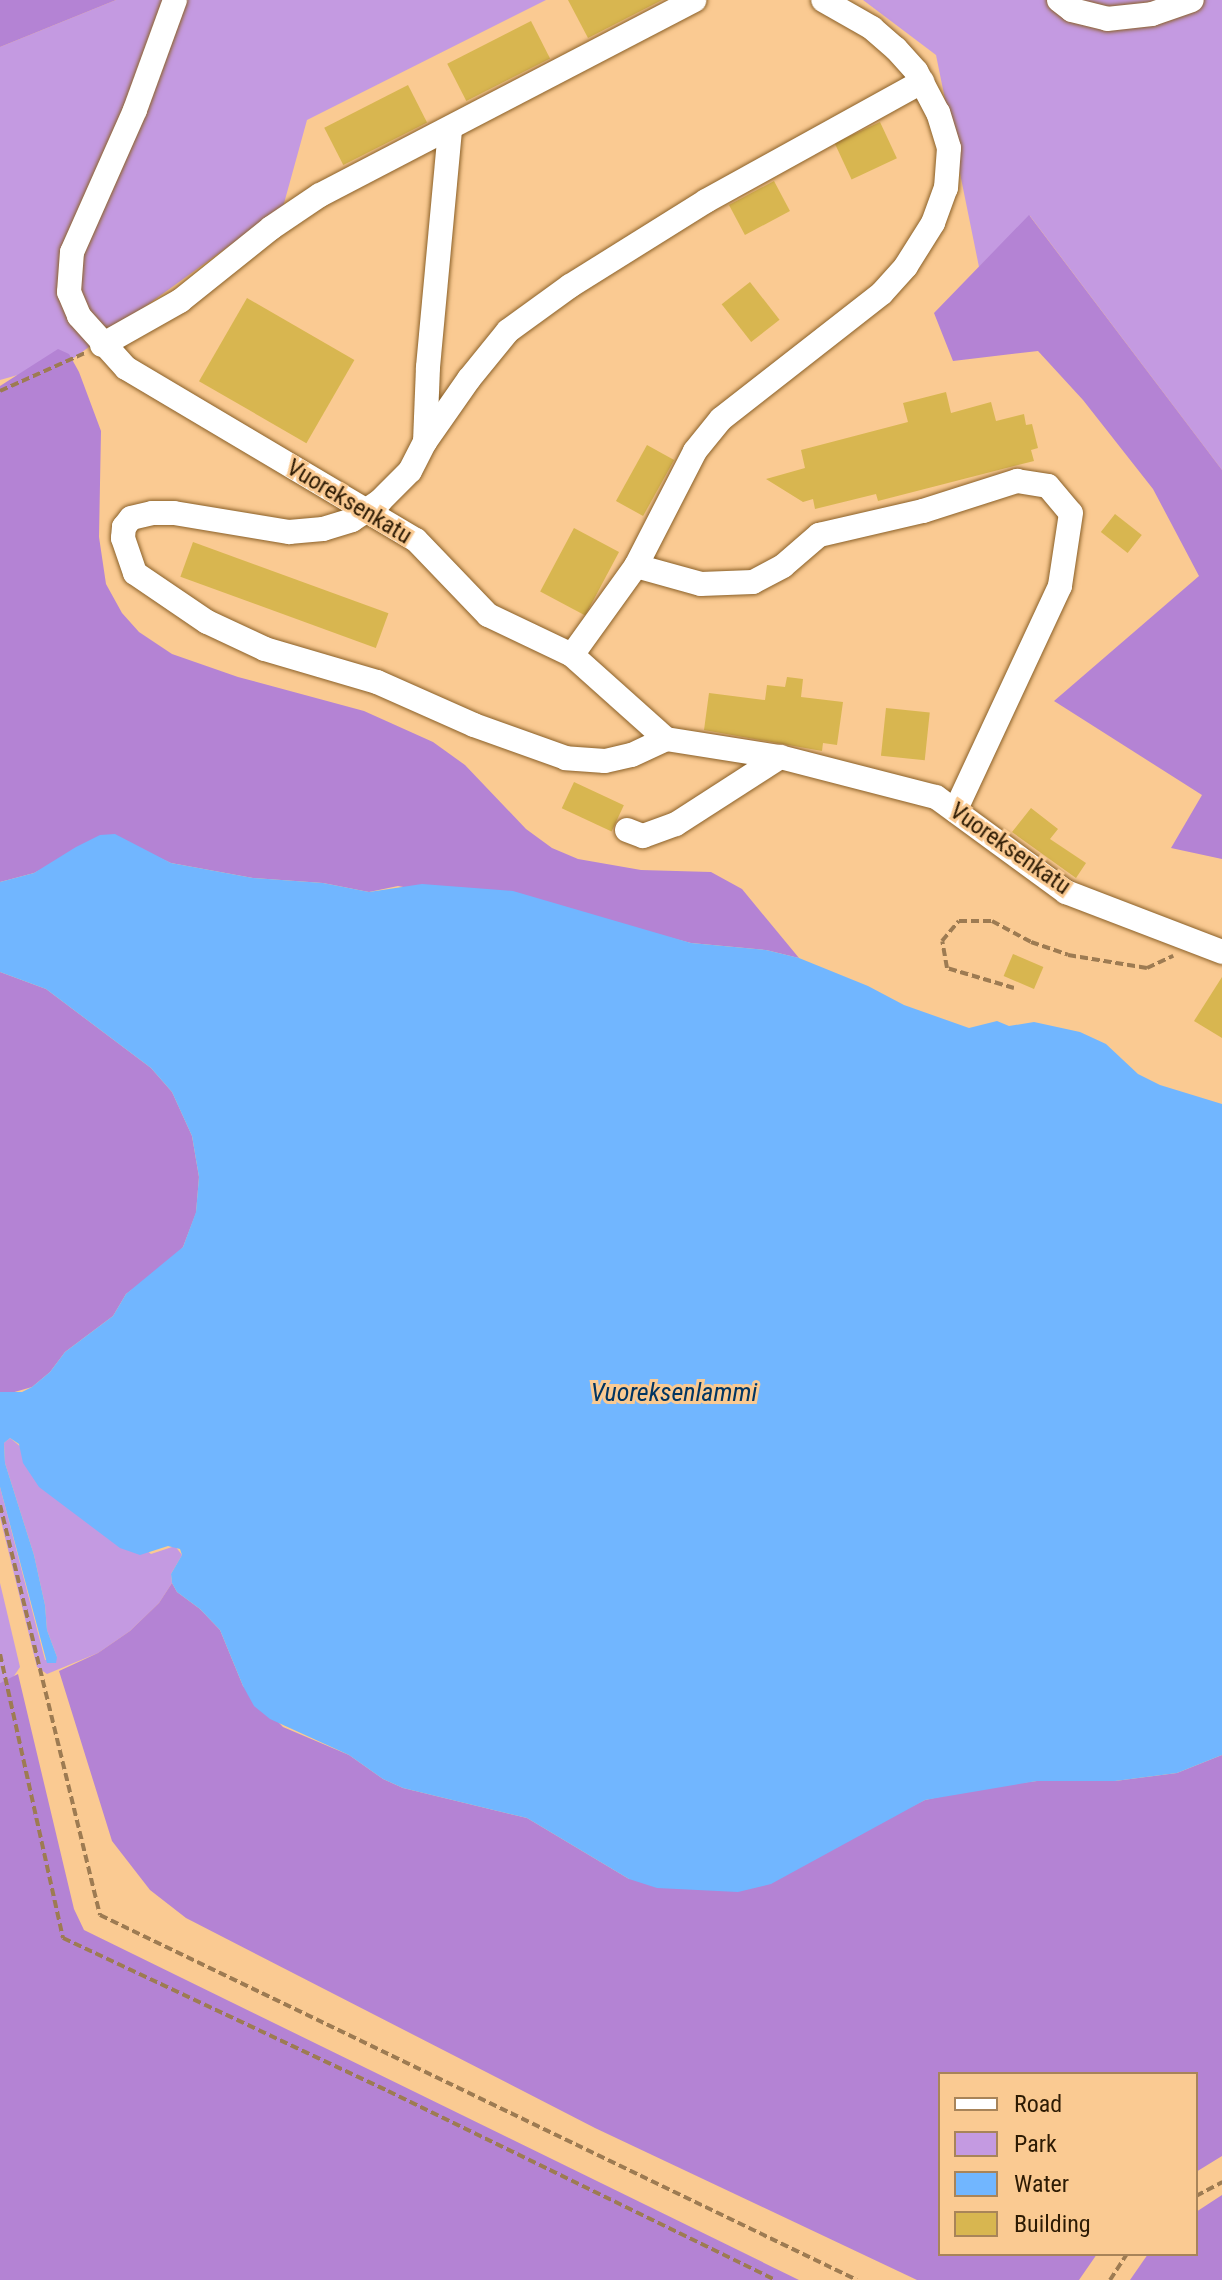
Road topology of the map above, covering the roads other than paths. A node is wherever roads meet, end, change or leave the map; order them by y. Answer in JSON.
{"nodes":[{"id":1,"x":175,"y":0,"type":"edge"},
{"id":2,"x":694,"y":0,"type":"edge"},
{"id":3,"x":823,"y":0,"type":"edge"},
{"id":4,"x":1059,"y":0,"type":"edge"},
{"id":5,"x":1192,"y":0,"type":"edge"},
{"id":6,"x":922,"y":82,"type":"junction"},
{"id":7,"x":450,"y":129,"type":"junction"},
{"id":8,"x":102,"y":345,"type":"junction"},
{"id":9,"x":425,"y":442,"type":"junction"},
{"id":10,"x":365,"y":512,"type":"junction"},
{"id":11,"x":636,"y":566,"type":"junction"},
{"id":12,"x":572,"y":655,"type":"junction"},
{"id":13,"x":666,"y":739,"type":"junction"},
{"id":14,"x":780,"y":757,"type":"junction"},
{"id":15,"x":955,"y":811,"type":"junction"},
{"id":16,"x":627,"y":830,"type":"dead end"},
{"id":17,"x":1212,"y":948,"type":"edge"}],
"edges":[{"from":1,"to":8,"type":"street","name":"Vuoreksenkatu"},
{"from":2,"to":7,"type":"street"},
{"from":3,"to":6,"type":"street"},
{"from":4,"to":5,"type":"street"},
{"from":6,"to":9,"type":"street"},
{"from":6,"to":11,"type":"street"},
{"from":7,"to":8,"type":"street"},
{"from":7,"to":9,"type":"street"},
{"from":8,"to":10,"type":"street","name":"Vuoreksenkatu"},
{"from":9,"to":10,"type":"street"},
{"from":10,"to":12,"type":"street","name":"Vuoreksenkatu"},
{"from":10,"to":13,"type":"street"},
{"from":11,"to":12,"type":"street"},
{"from":11,"to":15,"type":"street"},
{"from":12,"to":13,"type":"street","name":"Vuoreksenkatu"},
{"from":13,"to":14,"type":"street","name":"Vuoreksenkatu"},
{"from":14,"to":15,"type":"street","name":"Vuoreksenkatu"},
{"from":14,"to":16,"type":"street"},
{"from":15,"to":17,"type":"street","name":"Vuoreksenkatu"}]}
